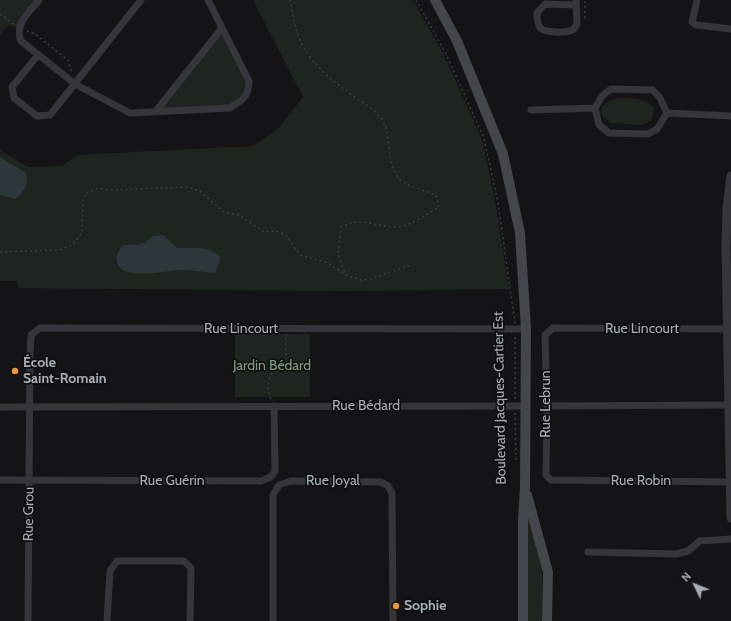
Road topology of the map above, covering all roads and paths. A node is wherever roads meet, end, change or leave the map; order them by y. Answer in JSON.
{"nodes":[{"id":1,"x":39,"y":0,"type":"edge"},
{"id":2,"x":141,"y":0,"type":"edge"},
{"id":3,"x":208,"y":0,"type":"edge"},
{"id":4,"x":290,"y":0,"type":"edge"},
{"id":5,"x":416,"y":0,"type":"edge"},
{"id":6,"x":436,"y":0,"type":"edge"},
{"id":7,"x":697,"y":0,"type":"edge"},
{"id":8,"x":576,"y":2,"type":"edge"},
{"id":9,"x":0,"y":14,"type":"edge"},
{"id":10,"x":18,"y":28,"type":"junction"},
{"id":11,"x":222,"y":28,"type":"junction"},
{"id":12,"x":731,"y":29,"type":"edge"},
{"id":13,"x":38,"y":55,"type":"junction"},
{"id":14,"x":75,"y":84,"type":"junction"},
{"id":15,"x":595,"y":108,"type":"junction"},
{"id":16,"x":531,"y":110,"type":"dead end"},
{"id":17,"x":156,"y":111,"type":"junction"},
{"id":18,"x":667,"y":113,"type":"junction"},
{"id":19,"x":731,"y":116,"type":"edge"},
{"id":20,"x":731,"y":176,"type":"edge"},
{"id":21,"x":729,"y":246,"type":"edge"},
{"id":22,"x":0,"y":252,"type":"edge"},
{"id":23,"x":411,"y":265,"type":"dead end"},
{"id":24,"x":346,"y":275,"type":"junction"},
{"id":25,"x":526,"y":328,"type":"junction"},
{"id":26,"x":553,"y":328,"type":"joint"},
{"id":27,"x":286,"y":329,"type":"junction"},
{"id":28,"x":515,"y":329,"type":"junction"},
{"id":29,"x":729,"y":329,"type":"edge"},
{"id":30,"x":730,"y":405,"type":"edge"},
{"id":31,"x":274,"y":406,"type":"junction"},
{"id":32,"x":514,"y":406,"type":"junction"},
{"id":33,"x":527,"y":406,"type":"junction"},
{"id":34,"x":548,"y":406,"type":"junction"},
{"id":35,"x":0,"y":407,"type":"edge"},
{"id":36,"x":30,"y":407,"type":"junction"},
{"id":37,"x":516,"y":466,"type":"dead end"},
{"id":38,"x":0,"y":480,"type":"edge"},
{"id":39,"x":30,"y":480,"type":"junction"},
{"id":40,"x":551,"y":480,"type":"joint"},
{"id":41,"x":730,"y":482,"type":"edge"},
{"id":42,"x":525,"y":487,"type":"junction"},
{"id":43,"x":731,"y":518,"type":"edge"},
{"id":44,"x":731,"y":539,"type":"edge"},
{"id":45,"x":588,"y":552,"type":"dead end"},
{"id":46,"x":28,"y":621,"type":"edge"},
{"id":47,"x":107,"y":621,"type":"edge"},
{"id":48,"x":190,"y":621,"type":"edge"},
{"id":49,"x":273,"y":621,"type":"edge"},
{"id":50,"x":394,"y":621,"type":"edge"},
{"id":51,"x":523,"y":621,"type":"edge"},
{"id":52,"x":547,"y":621,"type":"edge"}],
"edges":[{"from":1,"to":10,"type":"street"},
{"from":2,"to":14,"type":"street"},
{"from":3,"to":11,"type":"street"},
{"from":4,"to":24,"type":"path"},
{"from":5,"to":28,"type":"path","name":"Boulevard Jacques-Cartier Est"},
{"from":6,"to":25,"type":"main road","name":"Boulevard Jacques-Cartier Est"},
{"from":7,"to":12,"type":"street"},
{"from":8,"to":8,"type":"street"},
{"from":9,"to":10,"type":"path"},
{"from":10,"to":13,"type":"street"},
{"from":10,"to":14,"type":"path"},
{"from":11,"to":17,"type":"street"},
{"from":11,"to":17,"type":"street"},
{"from":13,"to":14,"type":"street"},
{"from":13,"to":14,"type":"street"},
{"from":14,"to":17,"type":"street"},
{"from":15,"to":16,"type":"street"},
{"from":15,"to":18,"type":"street"},
{"from":15,"to":18,"type":"street"},
{"from":18,"to":19,"type":"street"},
{"from":20,"to":21,"type":"street"},
{"from":21,"to":29,"type":"street"},
{"from":22,"to":24,"type":"path"},
{"from":23,"to":24,"type":"path"},
{"from":25,"to":28,"type":"street","name":"Rue Lincourt"},
{"from":25,"to":33,"type":"main road","name":"Boulevard Jacques-Cartier Est"},
{"from":26,"to":29,"type":"street","name":"Rue Lincourt"},
{"from":26,"to":34,"type":"street","name":"Rue Lebrun"},
{"from":27,"to":28,"type":"street","name":"Rue Lincourt"},
{"from":27,"to":31,"type":"path"},
{"from":27,"to":36,"type":"street","name":"Rue Lincourt"},
{"from":28,"to":32,"type":"path","name":"Boulevard Jacques-Cartier Est"},
{"from":29,"to":30,"type":"street"},
{"from":30,"to":34,"type":"street"},
{"from":30,"to":41,"type":"street"},
{"from":31,"to":32,"type":"street","name":"Rue Bédard"},
{"from":31,"to":36,"type":"street","name":"Rue Bédard"},
{"from":31,"to":39,"type":"street","name":"Rue Guérin"},
{"from":32,"to":33,"type":"street","name":"Rue Bédard"},
{"from":32,"to":37,"type":"path","name":"Boulevard Jacques-Cartier Est"},
{"from":33,"to":42,"type":"main road","name":"Boulevard Jacques-Cartier Est"},
{"from":34,"to":40,"type":"street","name":"Rue Lebrun"},
{"from":35,"to":36,"type":"street","name":"Rue Bédard"},
{"from":36,"to":39,"type":"street","name":"Rue Grou"},
{"from":38,"to":39,"type":"street","name":"Rue Guérin"},
{"from":39,"to":46,"type":"street","name":"Rue Grou"},
{"from":40,"to":41,"type":"street","name":"Rue Robin"},
{"from":41,"to":43,"type":"street"},
{"from":42,"to":51,"type":"main road","name":"Boulevard Jacques-Cartier Est"},
{"from":42,"to":52,"type":"main road","name":"Boulevard Jacques-Cartier Est"},
{"from":44,"to":45,"type":"street"},
{"from":47,"to":48,"type":"street"},
{"from":49,"to":50,"type":"street","name":"Rue Joyal"}]}
